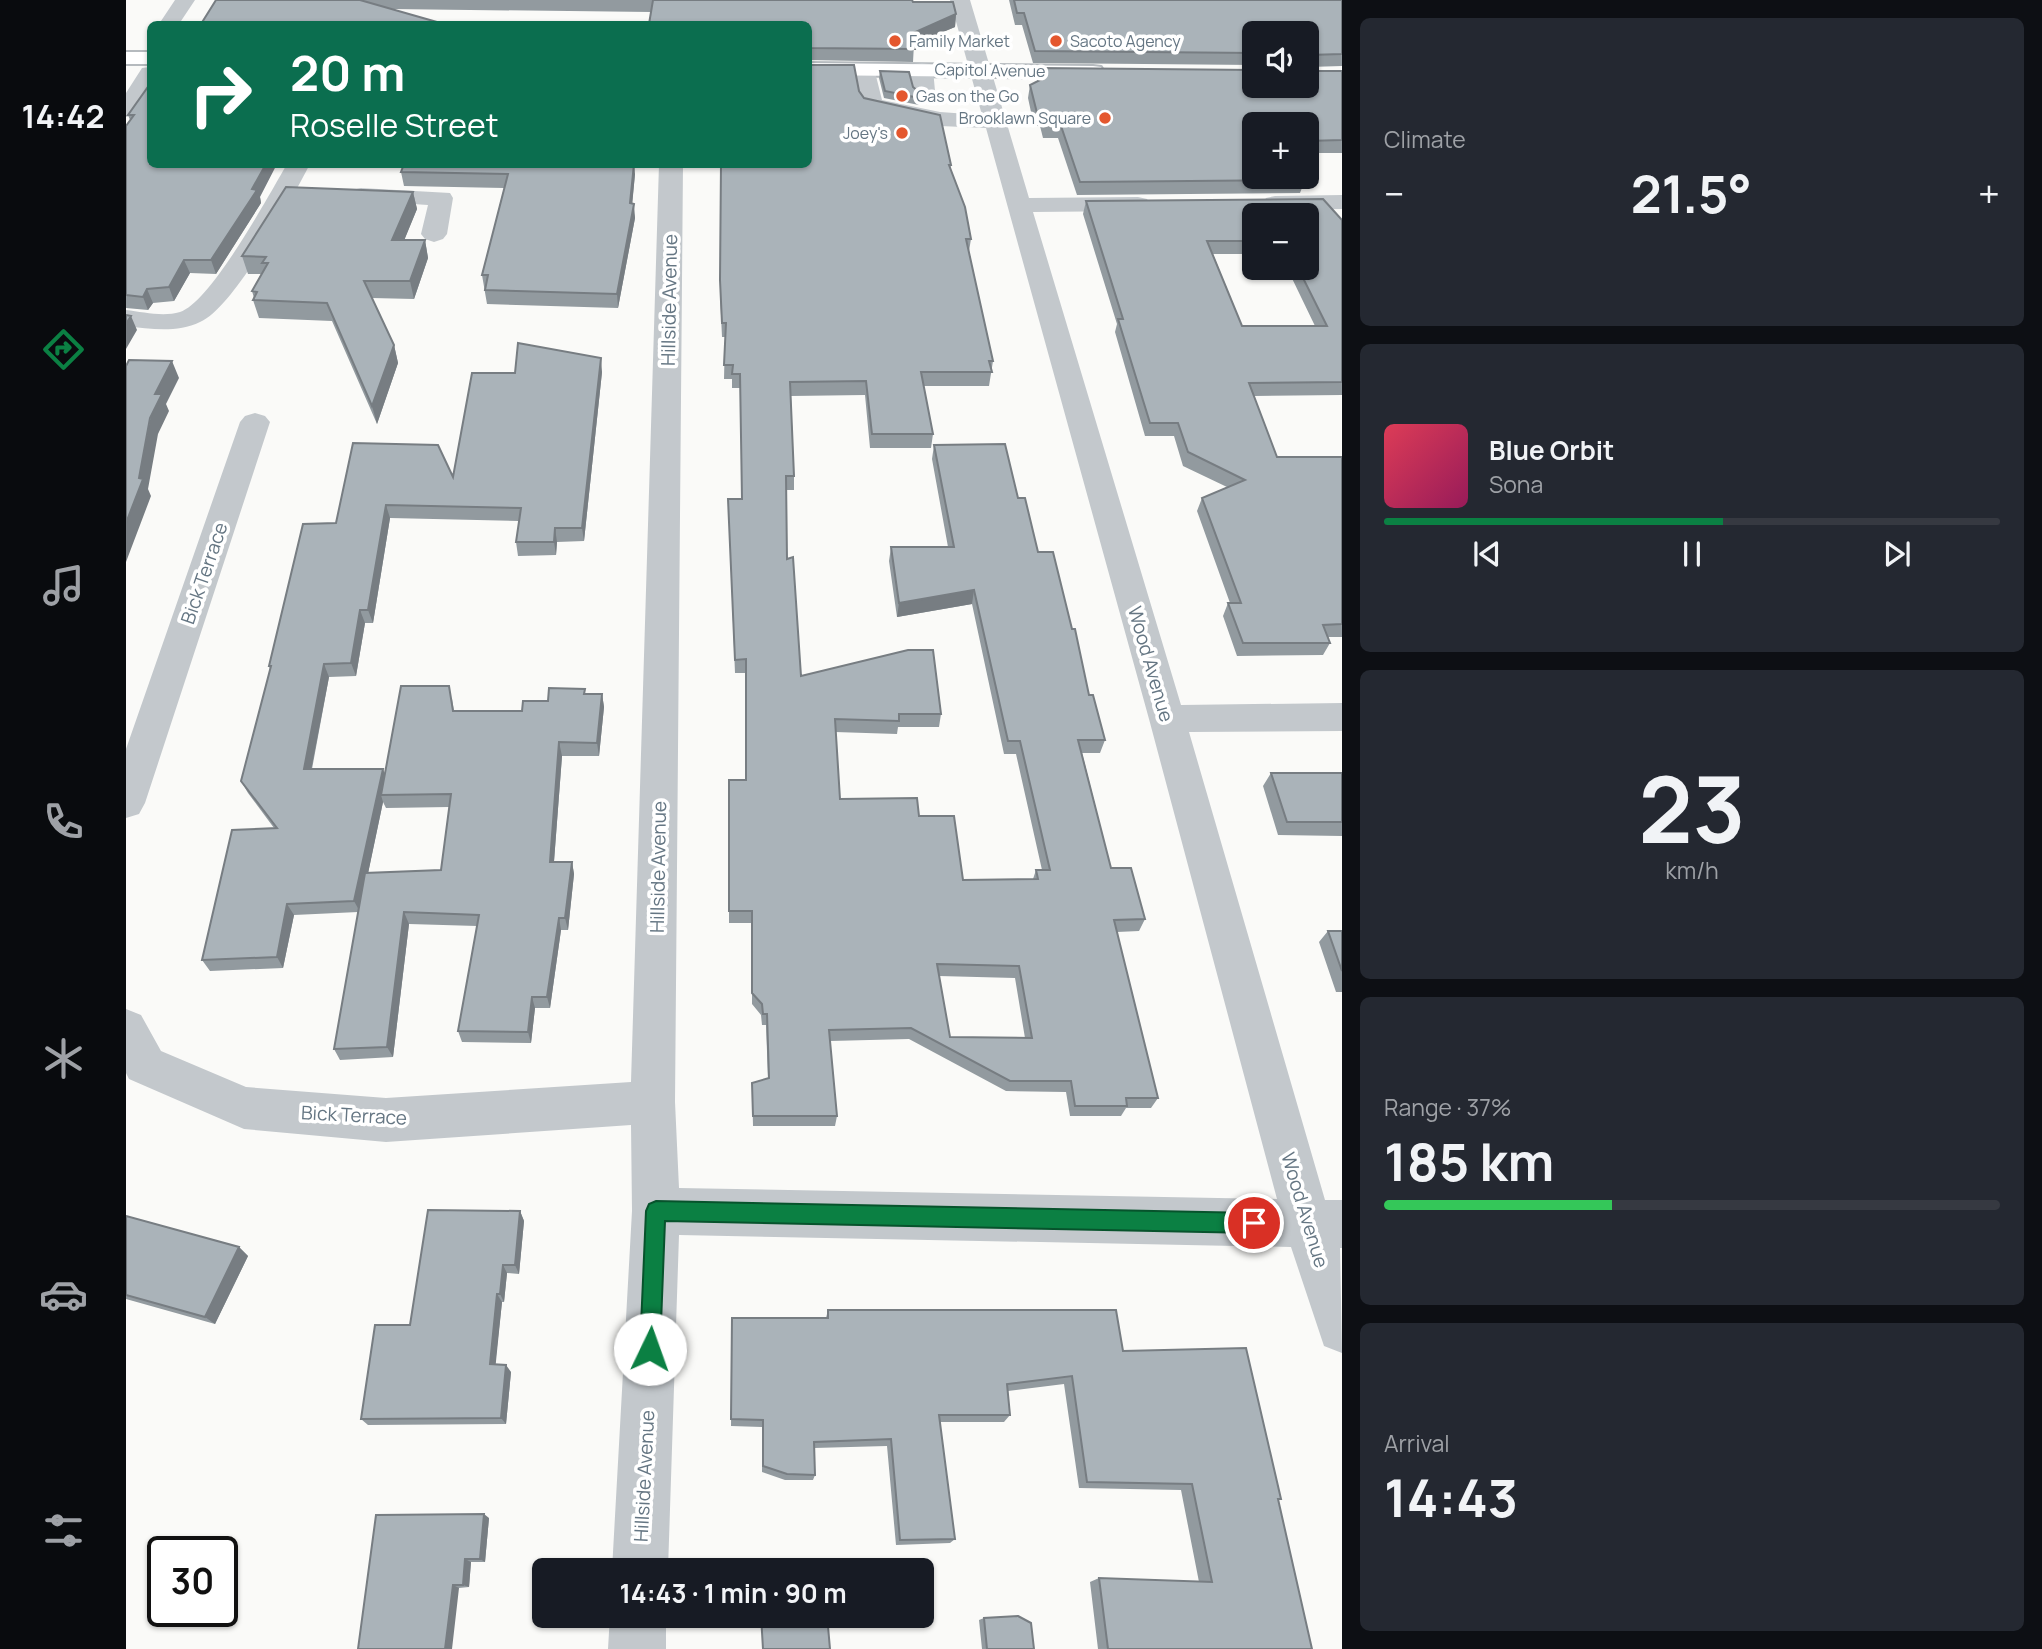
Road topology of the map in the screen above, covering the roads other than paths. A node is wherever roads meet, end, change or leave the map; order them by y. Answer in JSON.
{"nodes":[{"id":1,"x":184,"y":0,"type":"edge"},
{"id":2,"x":960,"y":0,"type":"edge"},
{"id":3,"x":171,"y":21,"type":"edge"},
{"id":4,"x":145,"y":60,"type":"edge"},
{"id":5,"x":812,"y":70,"type":"edge"},
{"id":6,"x":1117,"y":72,"type":"edge"},
{"id":7,"x":873,"y":83,"type":"junction"},
{"id":8,"x":922,"y":92,"type":"junction"},
{"id":9,"x":975,"y":96,"type":"junction"},
{"id":10,"x":126,"y":110,"type":"edge"},
{"id":11,"x":298,"y":168,"type":"edge"},
{"id":12,"x":671,"y":168,"type":"edge"},
{"id":13,"x":353,"y":188,"type":"edge"},
{"id":14,"x":1342,"y":202,"type":"edge"},
{"id":15,"x":1258,"y":203,"type":"edge"},
{"id":16,"x":1161,"y":204,"type":"edge"},
{"id":17,"x":1021,"y":205,"type":"junction"},
{"id":18,"x":434,"y":234,"type":"dead end"},
{"id":19,"x":126,"y":318,"type":"edge"},
{"id":20,"x":255,"y":422,"type":"dead end"},
{"id":21,"x":1342,"y":718,"type":"edge"},
{"id":22,"x":1167,"y":719,"type":"junction"},
{"id":23,"x":126,"y":803,"type":"edge"},
{"id":24,"x":126,"y":1029,"type":"edge"},
{"id":25,"x":653,"y":1102,"type":"junction"},
{"id":26,"x":656,"y":1211,"type":"junction"},
{"id":27,"x":1325,"y":1224,"type":"edge"},
{"id":28,"x":1342,"y":1328,"type":"edge"},
{"id":29,"x":641,"y":1558,"type":"edge"},
{"id":30,"x":638,"y":1628,"type":"edge"},
{"id":31,"x":637,"y":1649,"type":"edge"}],
"edges":[{"from":1,"to":3,"type":"street"},
{"from":2,"to":9,"type":"street","name":"Wood Avenue"},
{"from":4,"to":10,"type":"street"},
{"from":5,"to":7,"type":"main road","name":"Capitol Avenue"},
{"from":6,"to":9,"type":"main road","name":"Capitol Avenue"},
{"from":7,"to":8,"type":"main road","name":"Capitol Avenue"},
{"from":7,"to":8,"type":"street"},
{"from":8,"to":9,"type":"street"},
{"from":8,"to":9,"type":"main road","name":"Capitol Avenue"},
{"from":8,"to":9,"type":"street"},
{"from":9,"to":17,"type":"street","name":"Wood Avenue"},
{"from":11,"to":19,"type":"street"},
{"from":12,"to":25,"type":"street","name":"Hillside Avenue"},
{"from":13,"to":18,"type":"street"},
{"from":14,"to":15,"type":"street"},
{"from":16,"to":17,"type":"street"},
{"from":17,"to":22,"type":"street","name":"Wood Avenue"},
{"from":20,"to":23,"type":"street","name":"Bick Terrace"},
{"from":21,"to":22,"type":"street"},
{"from":22,"to":27,"type":"street","name":"Wood Avenue"},
{"from":24,"to":25,"type":"street","name":"Bick Terrace"},
{"from":25,"to":26,"type":"street","name":"Hillside Avenue"},
{"from":26,"to":27,"type":"street"},
{"from":26,"to":29,"type":"street","name":"Hillside Avenue"},
{"from":27,"to":28,"type":"street","name":"Wood Avenue"},
{"from":30,"to":31,"type":"street"}]}
